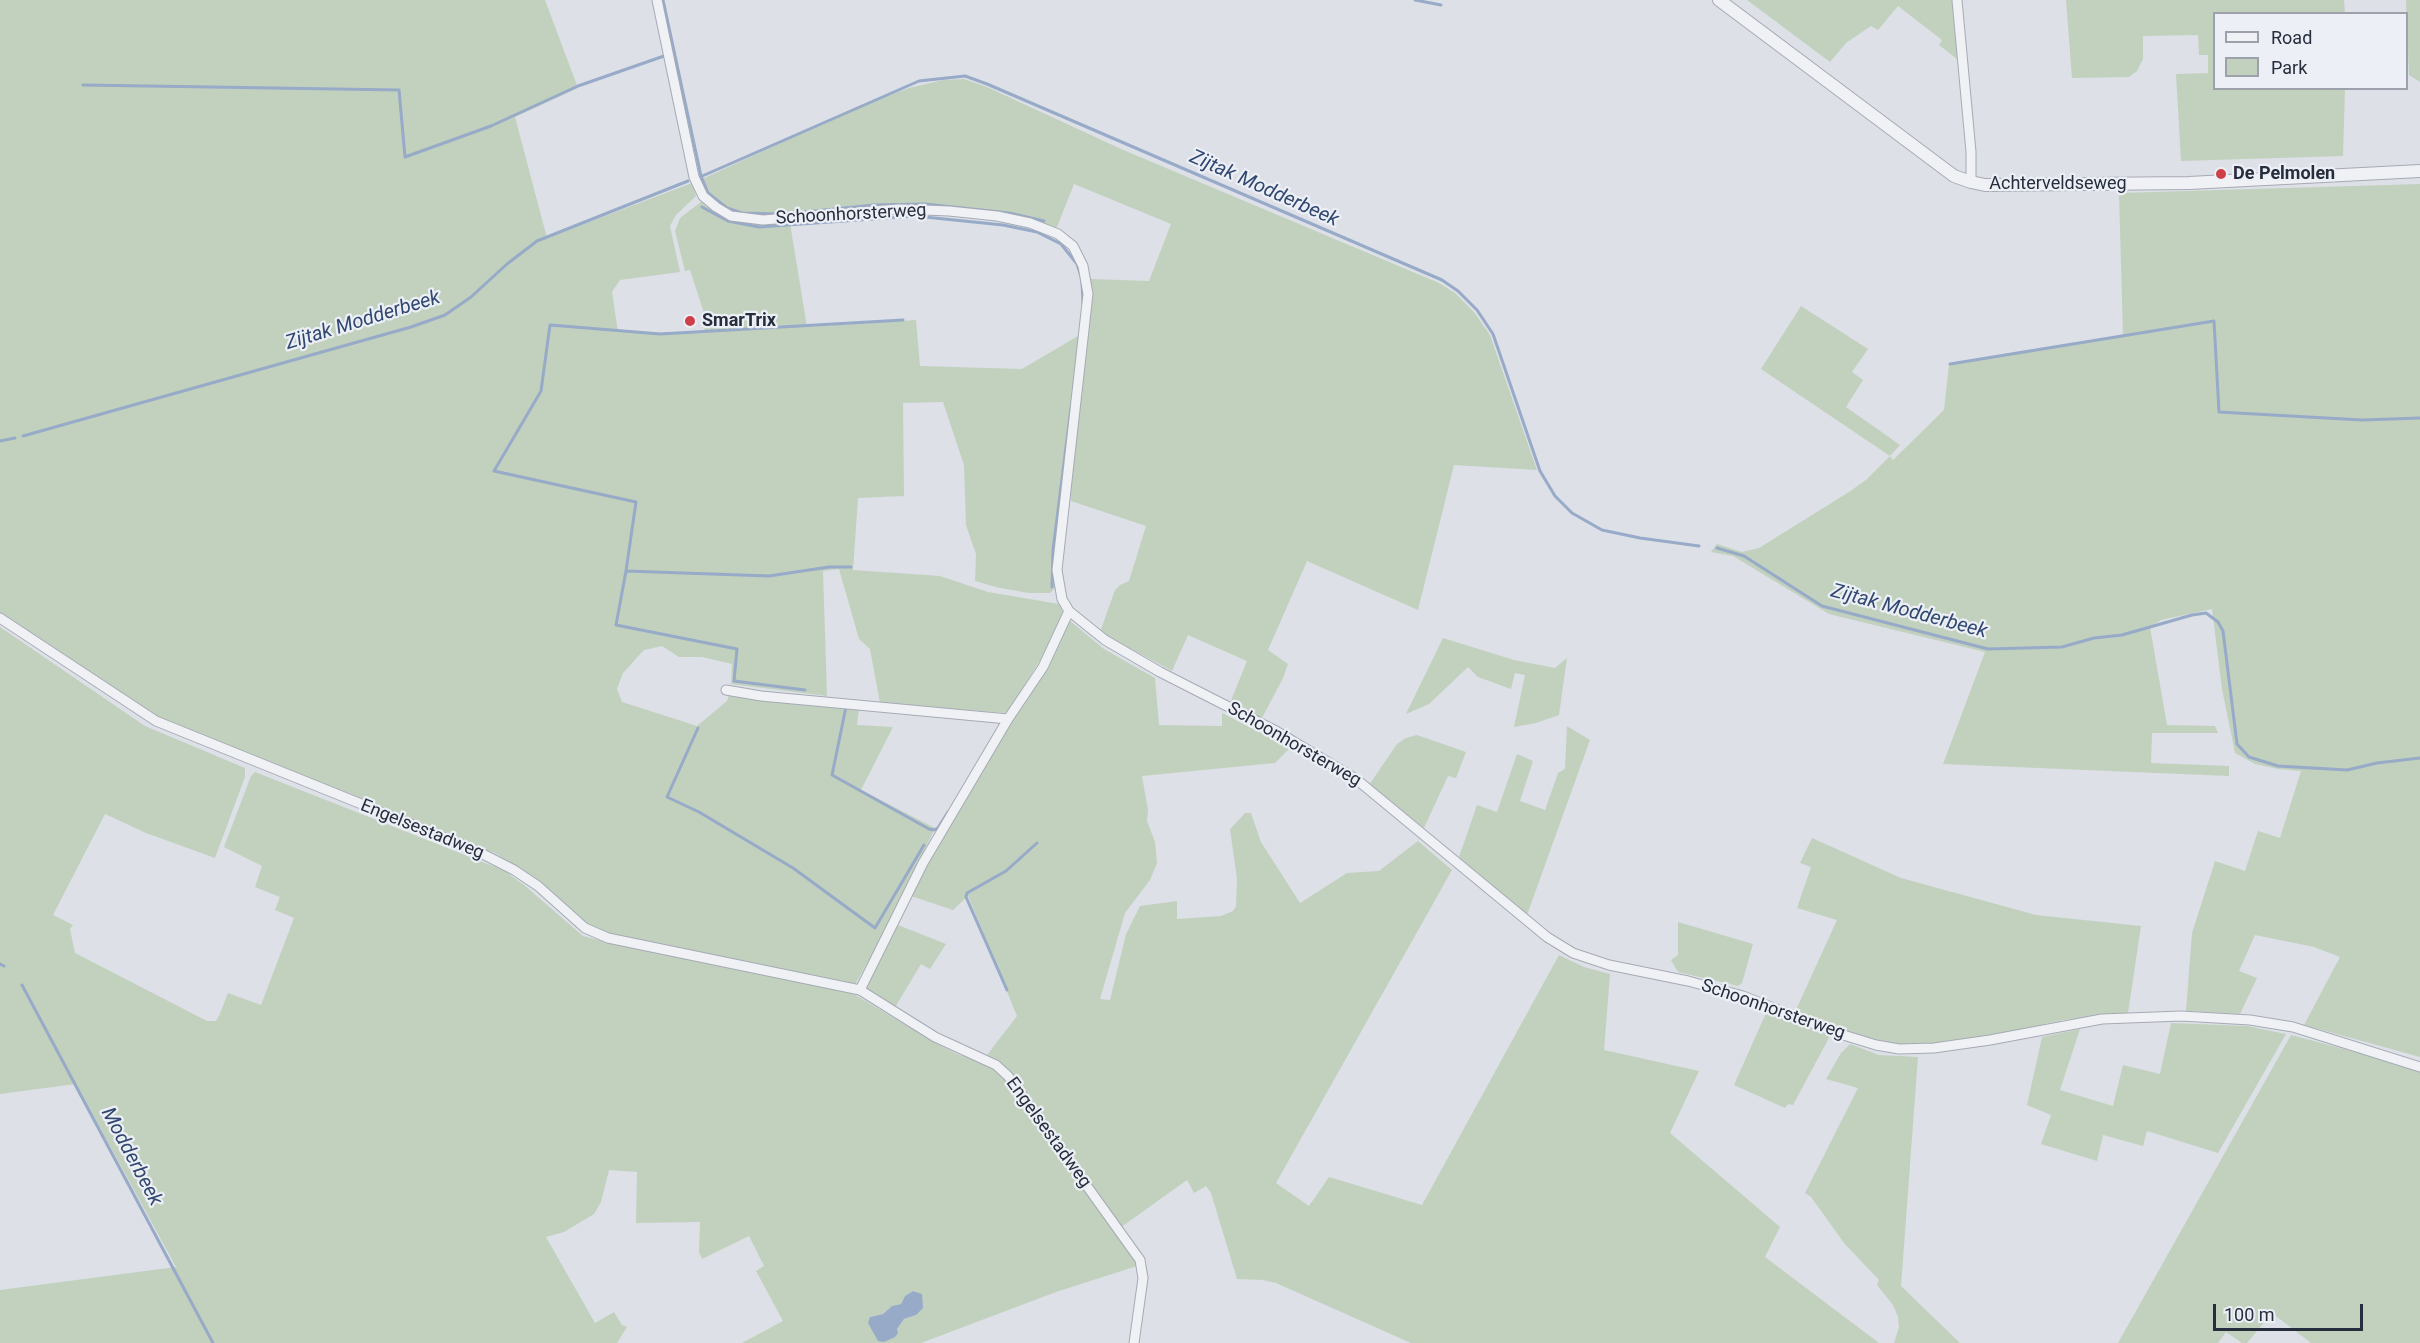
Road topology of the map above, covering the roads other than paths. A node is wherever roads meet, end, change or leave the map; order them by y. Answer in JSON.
{"nodes":[{"id":1,"x":657,"y":0,"type":"edge"},
{"id":2,"x":1719,"y":0,"type":"edge"},
{"id":3,"x":1957,"y":0,"type":"edge"},
{"id":4,"x":2420,"y":171,"type":"edge"},
{"id":5,"x":1971,"y":182,"type":"junction"},
{"id":6,"x":1069,"y":611,"type":"junction"},
{"id":7,"x":0,"y":618,"type":"edge"},
{"id":8,"x":726,"y":690,"type":"dead end"},
{"id":9,"x":1008,"y":719,"type":"junction"},
{"id":10,"x":860,"y":990,"type":"junction"},
{"id":11,"x":2420,"y":1066,"type":"edge"},
{"id":12,"x":1134,"y":1343,"type":"edge"}],
"edges":[{"from":1,"to":6,"type":"street","name":"Schoonhorsterweg"},
{"from":2,"to":5,"type":"street","name":"Achterveldseweg"},
{"from":3,"to":5,"type":"street"},
{"from":4,"to":5,"type":"street","name":"Achterveldseweg"},
{"from":6,"to":9,"type":"street"},
{"from":6,"to":11,"type":"street","name":"Schoonhorsterweg"},
{"from":7,"to":10,"type":"street","name":"Engelsestadweg"},
{"from":8,"to":9,"type":"street"},
{"from":9,"to":10,"type":"street"},
{"from":10,"to":12,"type":"street","name":"Engelsestadweg"}]}
